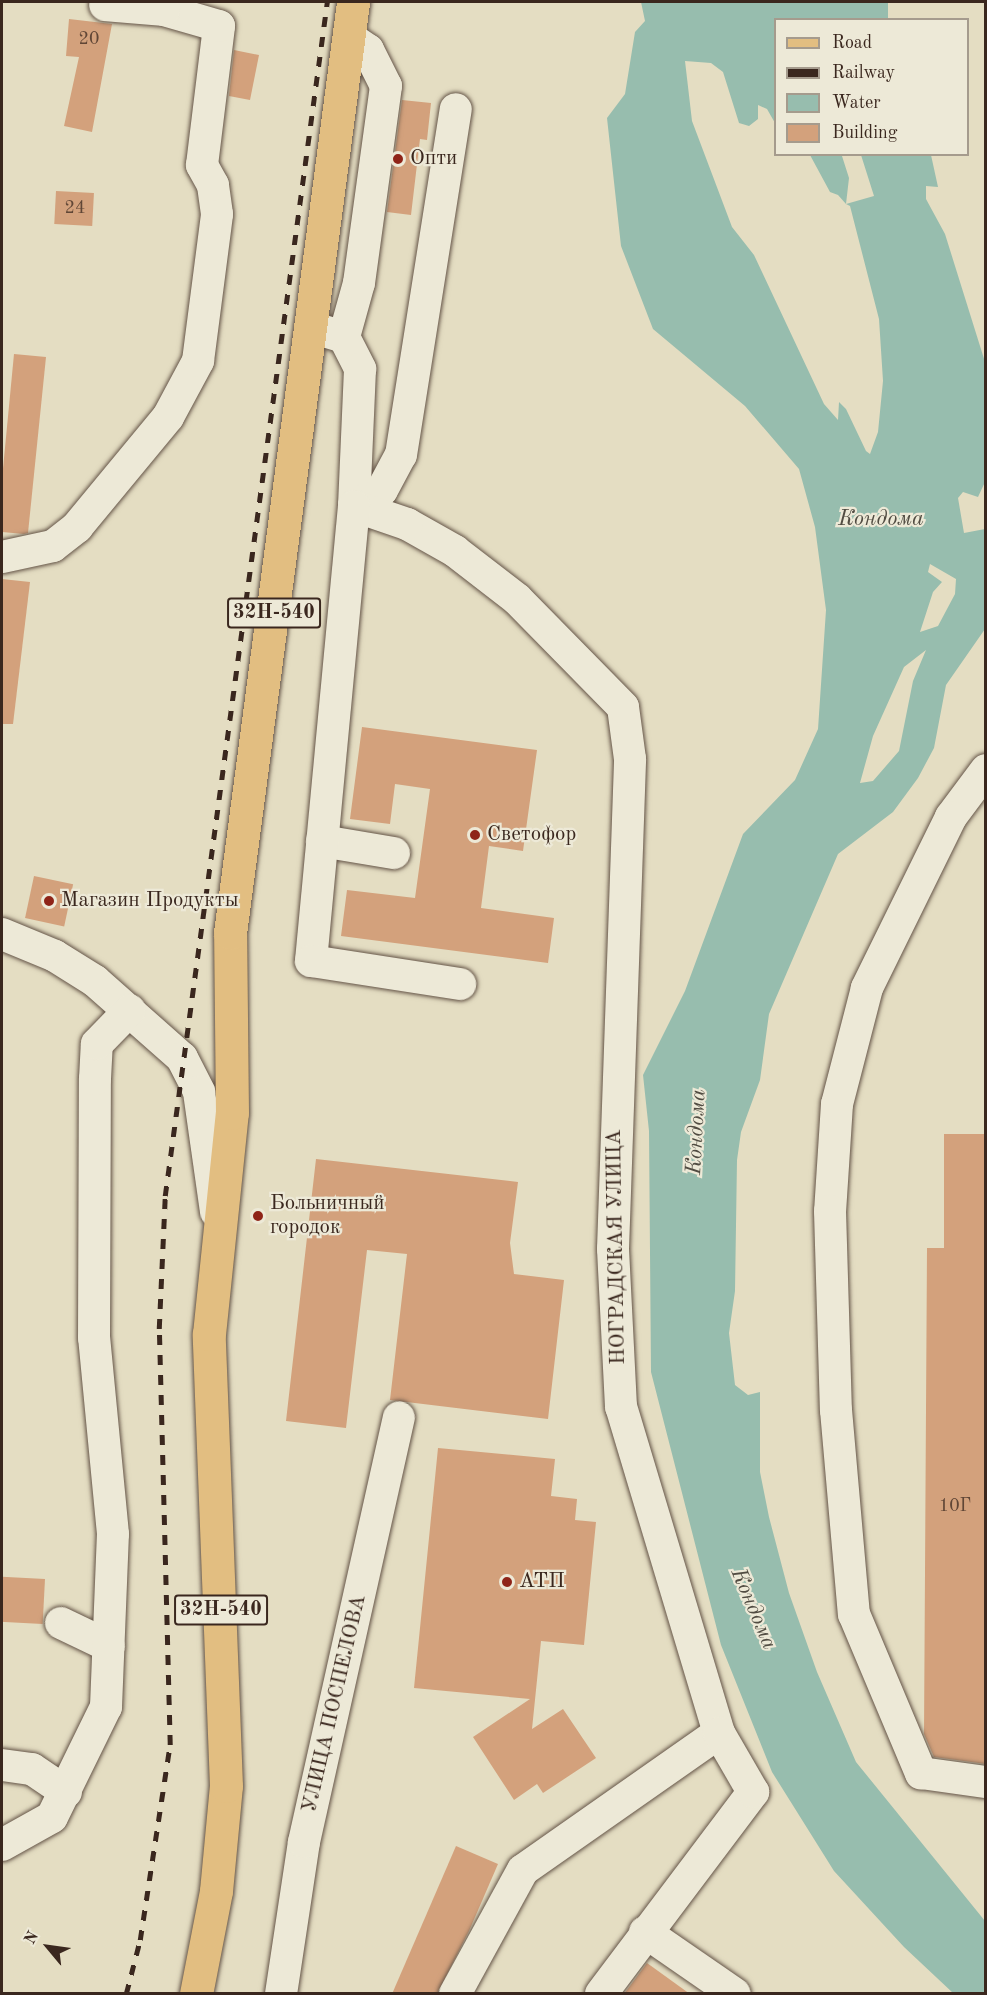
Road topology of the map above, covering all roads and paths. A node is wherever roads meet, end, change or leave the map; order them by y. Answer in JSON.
{"nodes":[{"id":1,"x":353,"y":2,"type":"edge"},
{"id":2,"x":105,"y":5,"type":"dead end"},
{"id":3,"x":456,"y":109,"type":"dead end"},
{"id":4,"x":329,"y":333,"type":"junction"},
{"id":5,"x":354,"y":506,"type":"junction"},
{"id":6,"x":2,"y":557,"type":"edge"},
{"id":7,"x":986,"y":770,"type":"edge"},
{"id":8,"x":322,"y":841,"type":"junction"},
{"id":9,"x":394,"y":853,"type":"dead end"},
{"id":10,"x":2,"y":934,"type":"edge"},
{"id":11,"x":460,"y":984,"type":"dead end"},
{"id":12,"x":130,"y":1010,"type":"junction"},
{"id":13,"x":218,"y":1225,"type":"junction"},
{"id":14,"x":399,"y":1417,"type":"dead end"},
{"id":15,"x":62,"y":1623,"type":"dead end"},
{"id":16,"x":109,"y":1646,"type":"junction"},
{"id":17,"x":719,"y":1733,"type":"junction"},
{"id":18,"x":2,"y":1765,"type":"edge"},
{"id":19,"x":986,"y":1782,"type":"edge"},
{"id":20,"x":66,"y":1792,"type":"junction"},
{"id":21,"x":2,"y":1845,"type":"edge"},
{"id":22,"x":645,"y":1932,"type":"junction"},
{"id":23,"x":196,"y":1994,"type":"edge"},
{"id":24,"x":281,"y":1994,"type":"edge"},
{"id":25,"x":455,"y":1994,"type":"edge"},
{"id":26,"x":601,"y":1994,"type":"edge"},
{"id":27,"x":735,"y":1994,"type":"edge"}],
"edges":[{"from":1,"to":4,"type":"main road","number":"32Н-540"},
{"from":2,"to":6,"type":"street"},
{"from":3,"to":5,"type":"street"},
{"from":4,"to":5,"type":"street"},
{"from":4,"to":13,"type":"main road","number":"32Н-540"},
{"from":5,"to":8,"type":"street"},
{"from":5,"to":17,"type":"street","name":"НОГРАДСКАЯ УЛИЦА"},
{"from":7,"to":19,"type":"street"},
{"from":8,"to":9,"type":"street"},
{"from":8,"to":11,"type":"street"},
{"from":10,"to":12,"type":"street"},
{"from":12,"to":13,"type":"street"},
{"from":12,"to":16,"type":"street"},
{"from":13,"to":23,"type":"main road","number":"32Н-540"},
{"from":14,"to":24,"type":"street","name":"УЛИЦА ПОСПЕЛОВА"},
{"from":15,"to":16,"type":"street"},
{"from":16,"to":20,"type":"street"},
{"from":17,"to":22,"type":"street","name":"НОГРАДСКАЯ УЛИЦА"},
{"from":17,"to":25,"type":"street"},
{"from":18,"to":20,"type":"street"},
{"from":20,"to":21,"type":"street"},
{"from":22,"to":26,"type":"street"},
{"from":22,"to":27,"type":"street"}]}
